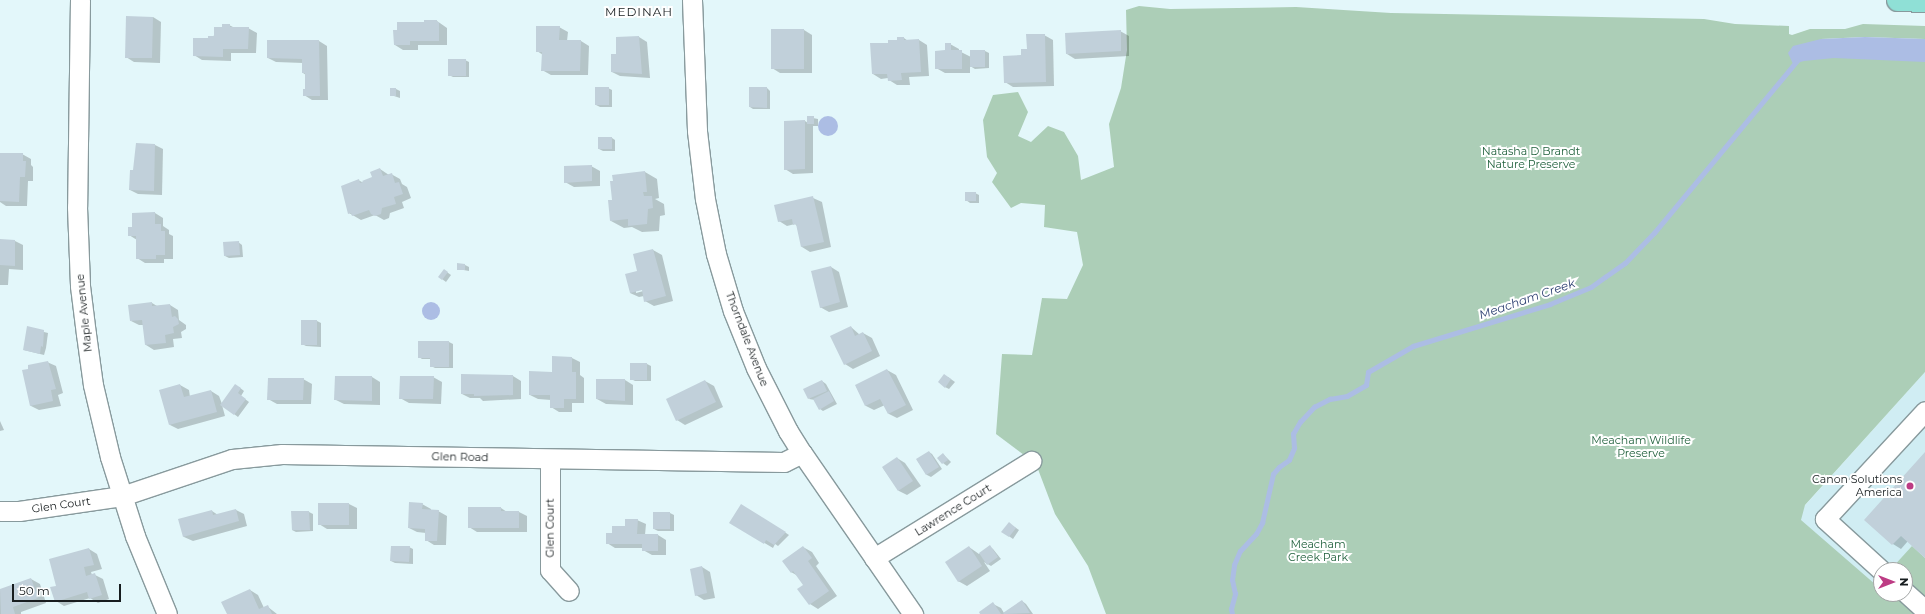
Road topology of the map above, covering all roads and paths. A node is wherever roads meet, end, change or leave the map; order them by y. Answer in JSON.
{"nodes":[{"id":1,"x":80,"y":0,"type":"edge"},
{"id":2,"x":692,"y":0,"type":"edge"},
{"id":3,"x":1898,"y":0,"type":"edge"},
{"id":4,"x":1925,"y":1,"type":"edge"},
{"id":5,"x":1925,"y":411,"type":"edge"},
{"id":6,"x":802,"y":453,"type":"junction"},
{"id":7,"x":550,"y":459,"type":"junction"},
{"id":8,"x":1031,"y":461,"type":"dead end"},
{"id":9,"x":122,"y":496,"type":"junction"},
{"id":10,"x":0,"y":511,"type":"edge"},
{"id":11,"x":874,"y":558,"type":"junction"},
{"id":12,"x":1873,"y":563,"type":"edge"},
{"id":13,"x":569,"y":591,"type":"dead end"},
{"id":14,"x":1913,"y":599,"type":"edge"},
{"id":15,"x":1925,"y":610,"type":"edge"},
{"id":16,"x":167,"y":614,"type":"edge"},
{"id":17,"x":913,"y":614,"type":"edge"}],
"edges":[{"from":1,"to":9,"type":"street","name":"Maple Avenue"},
{"from":2,"to":6,"type":"street","name":"Thorndale Avenue"},
{"from":3,"to":4,"type":"main road"},
{"from":5,"to":12,"type":"street"},
{"from":6,"to":7,"type":"street","name":"Glen Road"},
{"from":6,"to":11,"type":"street","name":"Thorndale Avenue"},
{"from":7,"to":9,"type":"street","name":"Glen Road"},
{"from":7,"to":13,"type":"street","name":"Glen Court"},
{"from":8,"to":11,"type":"street","name":"Lawrence Court"},
{"from":9,"to":10,"type":"street","name":"Glen Court"},
{"from":9,"to":16,"type":"street","name":"Maple Avenue"},
{"from":11,"to":17,"type":"street","name":"Thorndale Avenue"},
{"from":14,"to":15,"type":"street"}]}
